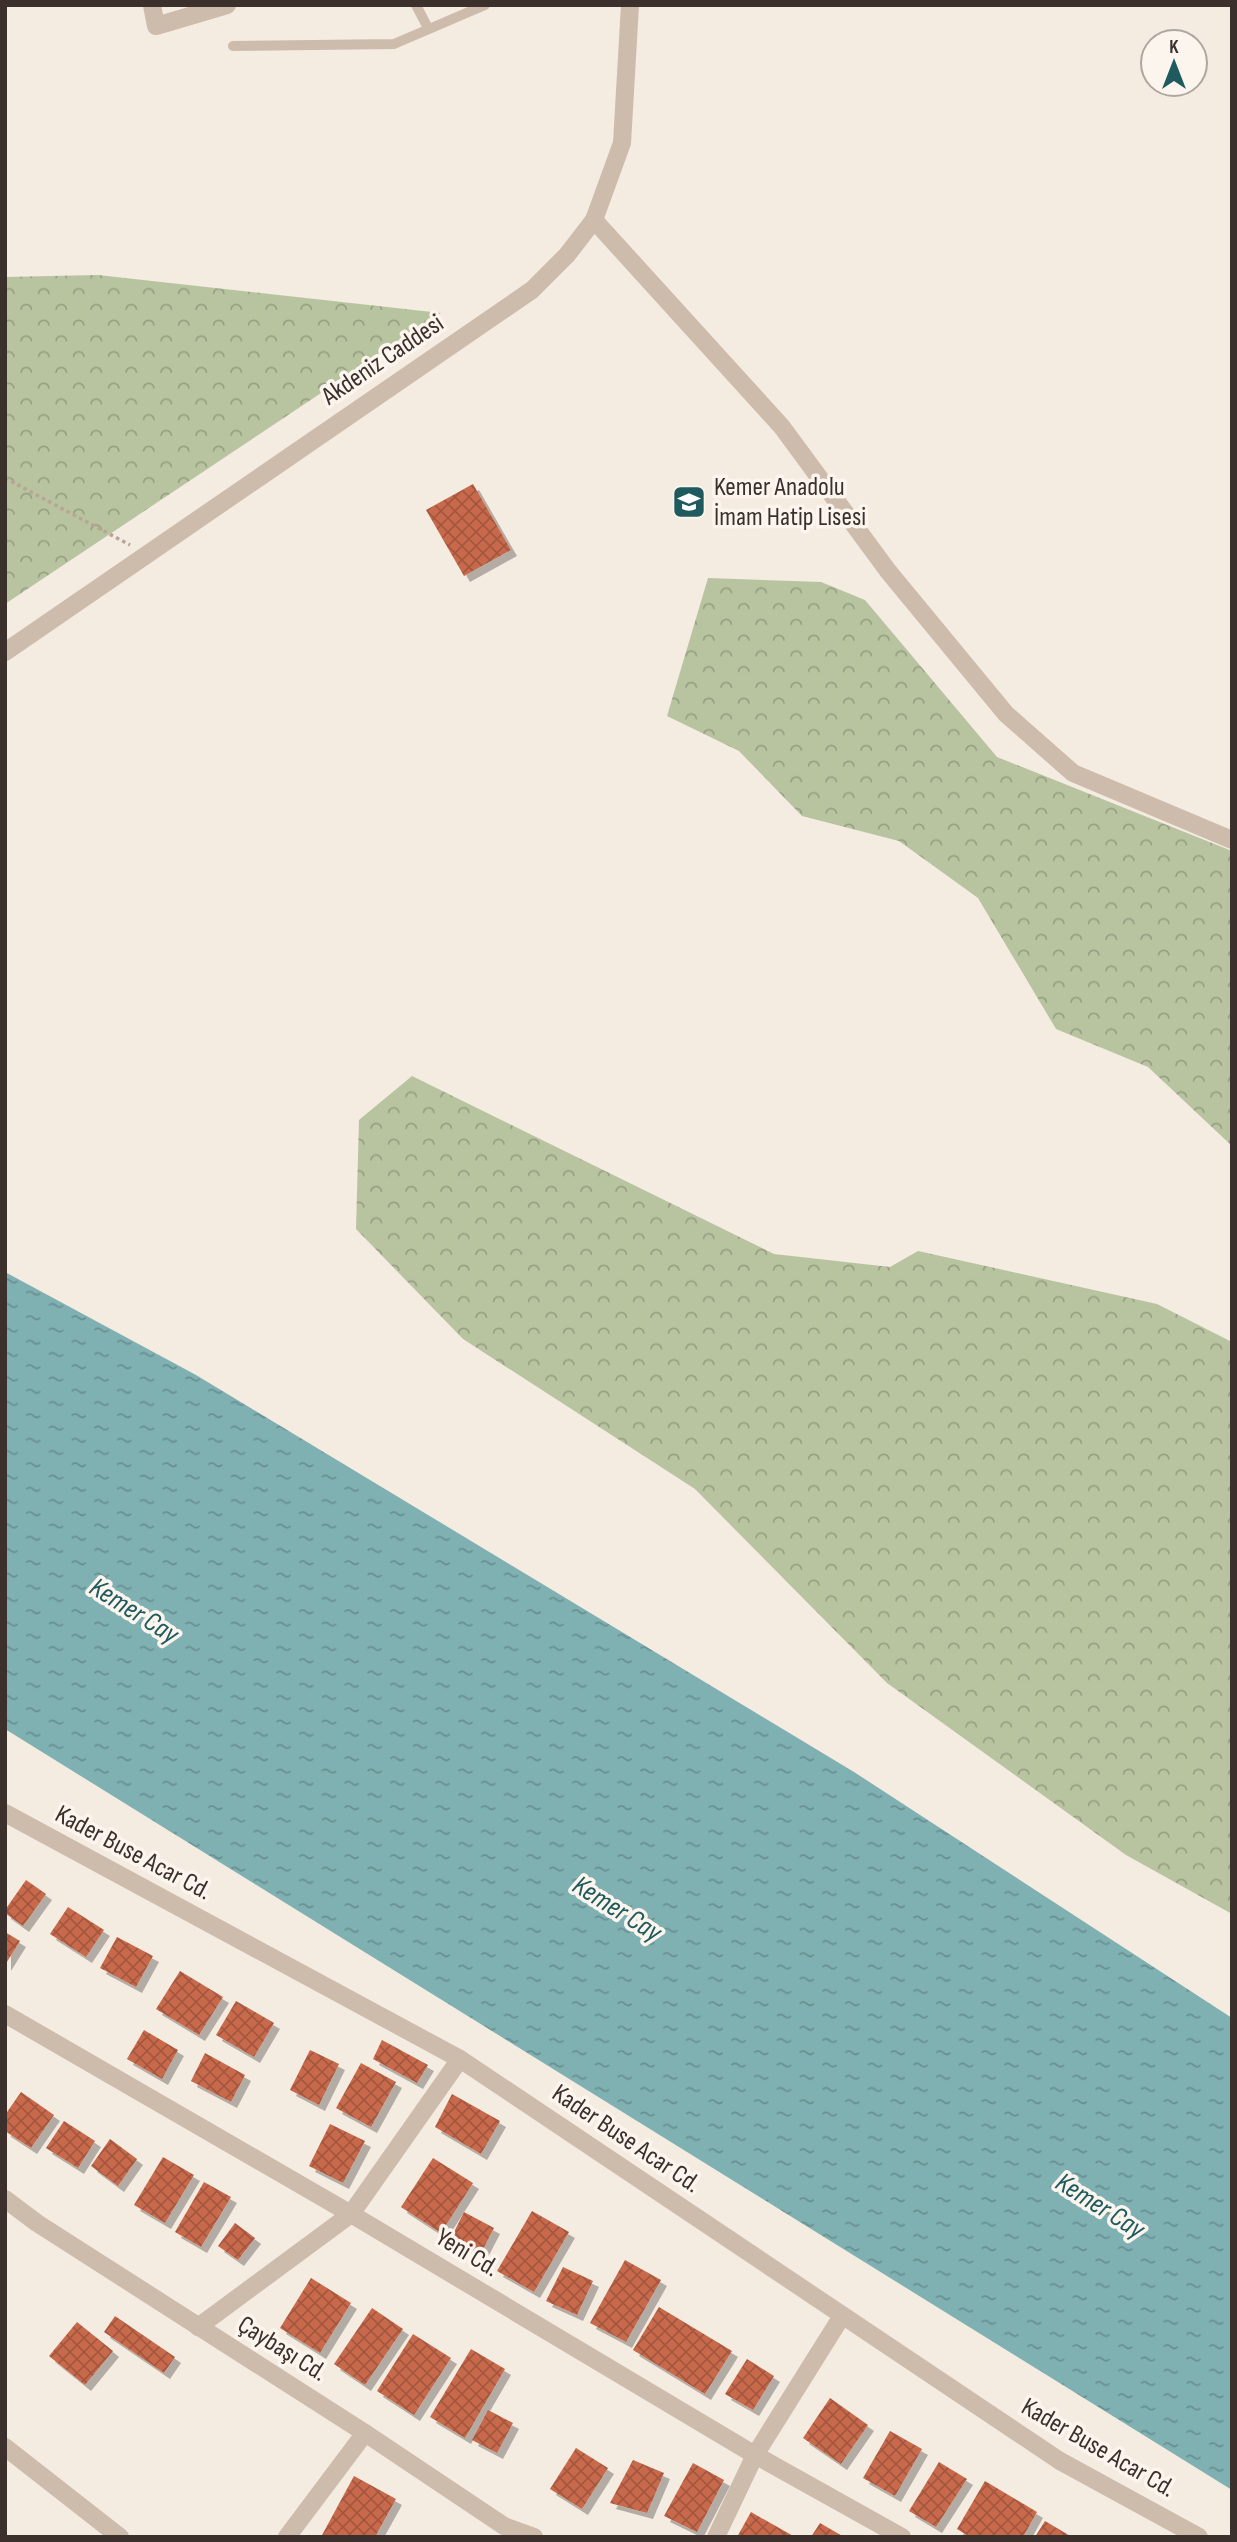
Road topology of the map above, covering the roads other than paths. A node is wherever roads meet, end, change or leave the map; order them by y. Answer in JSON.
{"nodes":[{"id":1,"x":152,"y":5,"type":"edge"},
{"id":2,"x":228,"y":5,"type":"edge"},
{"id":3,"x":416,"y":5,"type":"edge"},
{"id":4,"x":485,"y":5,"type":"edge"},
{"id":5,"x":630,"y":5,"type":"edge"},
{"id":6,"x":428,"y":28,"type":"junction"},
{"id":7,"x":233,"y":46,"type":"dead end"},
{"id":8,"x":594,"y":220,"type":"junction"},
{"id":9,"x":5,"y":652,"type":"edge"},
{"id":10,"x":1232,"y":840,"type":"edge"},
{"id":11,"x":6,"y":1817,"type":"edge"},
{"id":12,"x":5,"y":2014,"type":"edge"},
{"id":13,"x":460,"y":2059,"type":"junction"},
{"id":14,"x":5,"y":2199,"type":"edge"},
{"id":15,"x":351,"y":2214,"type":"junction"},
{"id":16,"x":842,"y":2316,"type":"junction"},
{"id":17,"x":198,"y":2327,"type":"junction"},
{"id":18,"x":365,"y":2433,"type":"junction"},
{"id":19,"x":5,"y":2447,"type":"edge"},
{"id":20,"x":755,"y":2455,"type":"junction"},
{"id":21,"x":120,"y":2537,"type":"edge"},
{"id":22,"x":287,"y":2537,"type":"edge"},
{"id":23,"x":534,"y":2537,"type":"edge"},
{"id":24,"x":716,"y":2537,"type":"edge"},
{"id":25,"x":902,"y":2537,"type":"edge"},
{"id":26,"x":1199,"y":2537,"type":"edge"}],
"edges":[{"from":1,"to":2,"type":"street"},
{"from":3,"to":6,"type":"lane"},
{"from":4,"to":6,"type":"lane"},
{"from":5,"to":8,"type":"street","name":"Akdeniz Caddesi"},
{"from":6,"to":7,"type":"lane"},
{"from":8,"to":9,"type":"street","name":"Akdeniz Caddesi"},
{"from":8,"to":10,"type":"street"},
{"from":11,"to":13,"type":"street","name":"Kader Buse Acar Cd."},
{"from":12,"to":15,"type":"street","name":"Yeni Cd."},
{"from":13,"to":15,"type":"street"},
{"from":13,"to":16,"type":"street","name":"Kader Buse Acar Cd."},
{"from":14,"to":17,"type":"street","name":"Çaybaşı Cd."},
{"from":15,"to":17,"type":"street"},
{"from":15,"to":20,"type":"street","name":"Yeni Cd."},
{"from":16,"to":20,"type":"street"},
{"from":16,"to":26,"type":"street","name":"Kader Buse Acar Cd."},
{"from":17,"to":18,"type":"street","name":"Çaybaşı Cd."},
{"from":18,"to":22,"type":"street"},
{"from":18,"to":23,"type":"street","name":"Çaybaşı Cd."},
{"from":19,"to":21,"type":"street"},
{"from":20,"to":24,"type":"street"},
{"from":20,"to":25,"type":"street","name":"Yeni Cd."}]}
